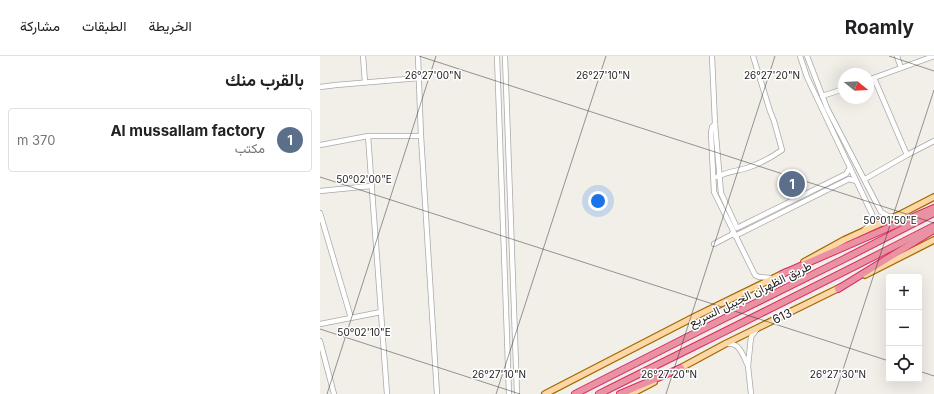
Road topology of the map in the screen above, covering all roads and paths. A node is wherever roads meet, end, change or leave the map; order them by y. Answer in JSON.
{"nodes":[{"id":1,"x":363,"y":56,"type":"edge"},
{"id":2,"x":418,"y":56,"type":"edge"},
{"id":3,"x":496,"y":56,"type":"edge"},
{"id":4,"x":505,"y":56,"type":"edge"},
{"id":5,"x":712,"y":56,"type":"edge"},
{"id":6,"x":753,"y":56,"type":"edge"},
{"id":7,"x":800,"y":56,"type":"edge"},
{"id":8,"x":807,"y":56,"type":"edge"},
{"id":9,"x":897,"y":56,"type":"edge"},
{"id":10,"x":934,"y":56,"type":"edge"},
{"id":11,"x":901,"y":68,"type":"junction"},
{"id":12,"x":419,"y":78,"type":"junction"},
{"id":13,"x":874,"y":78,"type":"joint"},
{"id":14,"x":364,"y":82,"type":"junction"},
{"id":15,"x":320,"y":87,"type":"edge"},
{"id":16,"x":838,"y":90,"type":"edge"},
{"id":17,"x":822,"y":96,"type":"junction"},
{"id":18,"x":498,"y":101,"type":"junction"},
{"id":19,"x":715,"y":124,"type":"junction"},
{"id":20,"x":508,"y":126,"type":"junction"},
{"id":21,"x":368,"y":136,"type":"junction"},
{"id":22,"x":422,"y":136,"type":"junction"},
{"id":23,"x":934,"y":141,"type":"edge"},
{"id":24,"x":320,"y":145,"type":"edge"},
{"id":25,"x":908,"y":155,"type":"junction"},
{"id":26,"x":850,"y":168,"type":"junction"},
{"id":27,"x":719,"y":176,"type":"junction"},
{"id":28,"x":713,"y":179,"type":"junction"},
{"id":29,"x":865,"y":179,"type":"junction"},
{"id":30,"x":856,"y":181,"type":"junction"},
{"id":31,"x":371,"y":186,"type":"junction"},
{"id":32,"x":819,"y":187,"type":"junction"},
{"id":33,"x":320,"y":191,"type":"edge"},
{"id":34,"x":814,"y":197,"type":"junction"},
{"id":35,"x":934,"y":197,"type":"edge"},
{"id":36,"x":934,"y":208,"type":"edge"},
{"id":37,"x":320,"y":213,"type":"edge"},
{"id":38,"x":934,"y":213,"type":"edge"},
{"id":39,"x":898,"y":215,"type":"junction"},
{"id":40,"x":934,"y":226,"type":"edge"},
{"id":41,"x":934,"y":230,"type":"edge"},
{"id":42,"x":734,"y":232,"type":"junction"},
{"id":43,"x":860,"y":233,"type":"junction"},
{"id":44,"x":934,"y":240,"type":"edge"},
{"id":45,"x":714,"y":244,"type":"dead end"},
{"id":46,"x":782,"y":274,"type":"junction"},
{"id":47,"x":771,"y":278,"type":"junction"},
{"id":48,"x":838,"y":289,"type":"junction"},
{"id":49,"x":380,"y":312,"type":"junction"},
{"id":50,"x":351,"y":318,"type":"junction"},
{"id":51,"x":320,"y":324,"type":"edge"},
{"id":52,"x":758,"y":327,"type":"junction"},
{"id":53,"x":320,"y":341,"type":"edge"},
{"id":54,"x":725,"y":344,"type":"junction"},
{"id":55,"x":748,"y":366,"type":"junction"},
{"id":56,"x":681,"y":368,"type":"junction"},
{"id":57,"x":437,"y":393,"type":"edge"},
{"id":58,"x":517,"y":393,"type":"edge"},
{"id":59,"x":334,"y":394,"type":"edge"},
{"id":60,"x":386,"y":394,"type":"edge"},
{"id":61,"x":431,"y":394,"type":"edge"},
{"id":62,"x":509,"y":394,"type":"edge"},
{"id":63,"x":545,"y":394,"type":"edge"},
{"id":64,"x":575,"y":394,"type":"edge"},
{"id":65,"x":599,"y":394,"type":"edge"},
{"id":66,"x":620,"y":394,"type":"edge"},
{"id":67,"x":631,"y":394,"type":"edge"},
{"id":68,"x":751,"y":394,"type":"edge"}],
"edges":[{"from":1,"to":14,"type":"street"},
{"from":2,"to":12,"type":"street"},
{"from":3,"to":18,"type":"street"},
{"from":4,"to":20,"type":"street"},
{"from":5,"to":19,"type":"street"},
{"from":6,"to":27,"type":"street"},
{"from":7,"to":26,"type":"street"},
{"from":8,"to":17,"type":"street"},
{"from":9,"to":11,"type":"street"},
{"from":10,"to":11,"type":"street"},
{"from":11,"to":13,"type":"street"},
{"from":12,"to":14,"type":"street"},
{"from":12,"to":22,"type":"street"},
{"from":13,"to":25,"type":"street"},
{"from":14,"to":15,"type":"street"},
{"from":16,"to":17,"type":"street"},
{"from":17,"to":29,"type":"street"},
{"from":18,"to":20,"type":"street"},
{"from":18,"to":62,"type":"street"},
{"from":19,"to":27,"type":"street"},
{"from":19,"to":28,"type":"street"},
{"from":20,"to":58,"type":"street"},
{"from":21,"to":22,"type":"street"},
{"from":21,"to":24,"type":"street"},
{"from":21,"to":31,"type":"street"},
{"from":22,"to":57,"type":"street"},
{"from":23,"to":25,"type":"street"},
{"from":25,"to":29,"type":"street"},
{"from":26,"to":30,"type":"street"},
{"from":26,"to":32,"type":"street"},
{"from":27,"to":28,"type":"street"},
{"from":27,"to":42,"type":"street"},
{"from":28,"to":42,"type":"street"},
{"from":29,"to":39,"type":"street"},
{"from":30,"to":34,"type":"street"},
{"from":30,"to":43,"type":"street"},
{"from":31,"to":33,"type":"street"},
{"from":31,"to":49,"type":"street"},
{"from":32,"to":34,"type":"street"},
{"from":32,"to":42,"type":"street"},
{"from":34,"to":42,"type":"street"},
{"from":35,"to":39,"type":"main road"},
{"from":36,"to":46,"type":"highway"},
{"from":37,"to":50,"type":"street"},
{"from":38,"to":64,"type":"highway","name":"طريق الظهران الجبيل السريع","number":"613"},
{"from":39,"to":43,"type":"main road"},
{"from":40,"to":65,"type":"highway","name":"طريق الظهران الجبيل السريع","number":"613"},
{"from":41,"to":48,"type":"highway"},
{"from":42,"to":45,"type":"street"},
{"from":42,"to":47,"type":"street"},
{"from":43,"to":46,"type":"main road"},
{"from":44,"to":48,"type":"main road","name":"613"},
{"from":46,"to":47,"type":"main road"},
{"from":47,"to":63,"type":"main road"},
{"from":48,"to":52,"type":"main road","name":"613"},
{"from":49,"to":50,"type":"street"},
{"from":49,"to":60,"type":"street"},
{"from":50,"to":51,"type":"street"},
{"from":52,"to":54,"type":"main road","name":"613"},
{"from":52,"to":55,"type":"street"},
{"from":53,"to":59,"type":"street"},
{"from":54,"to":55,"type":"street"},
{"from":54,"to":56,"type":"main road","name":"613"},
{"from":55,"to":68,"type":"street"},
{"from":56,"to":66,"type":"highway"},
{"from":56,"to":67,"type":"main road","name":"613"},
{"from":57,"to":61,"type":"street"}]}
